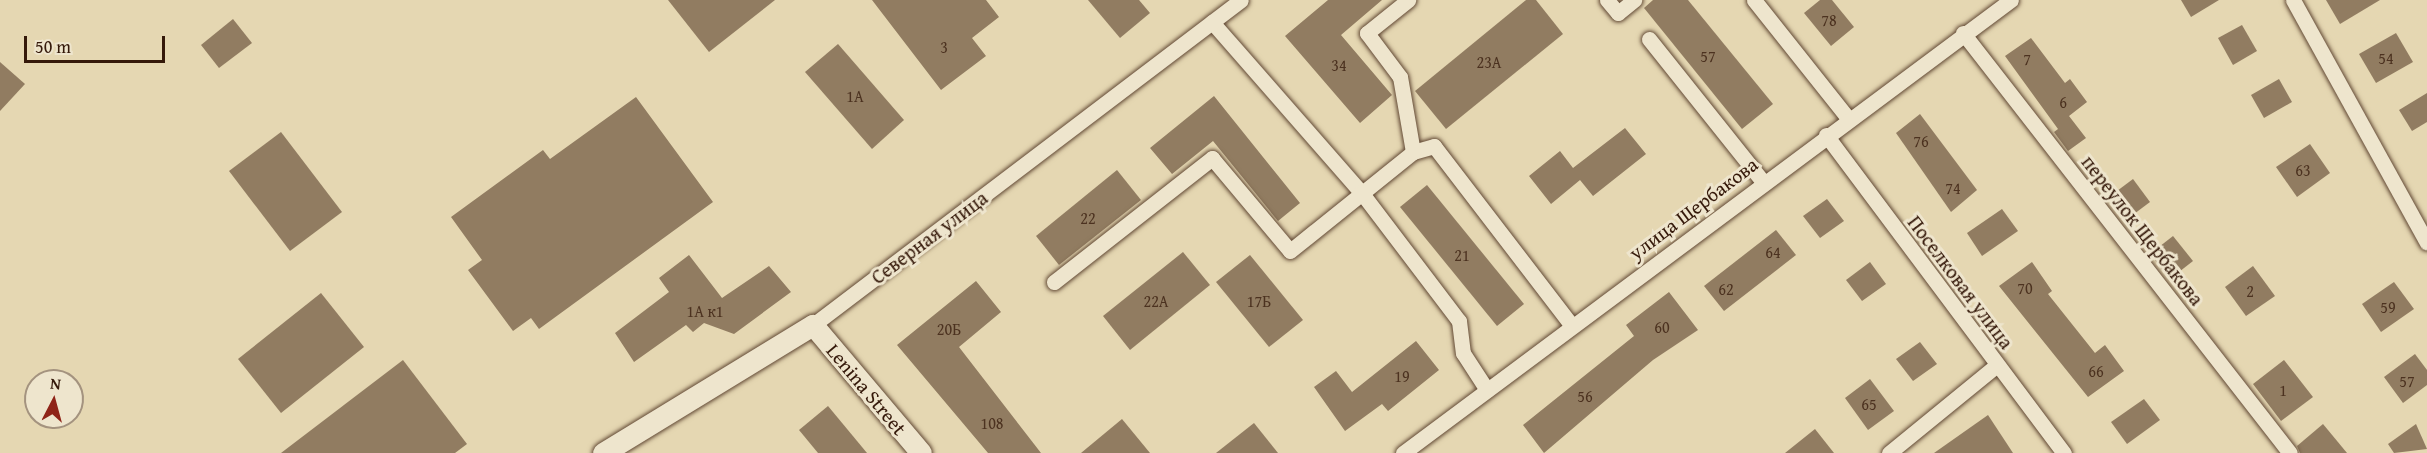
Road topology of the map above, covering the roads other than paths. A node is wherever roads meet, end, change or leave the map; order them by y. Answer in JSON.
{"nodes":[{"id":1,"x":1240,"y":0,"type":"edge"},
{"id":2,"x":1408,"y":0,"type":"edge"},
{"id":3,"x":1607,"y":0,"type":"edge"},
{"id":4,"x":1634,"y":0,"type":"edge"},
{"id":5,"x":1754,"y":0,"type":"edge"},
{"id":6,"x":2011,"y":0,"type":"edge"},
{"id":7,"x":2294,"y":0,"type":"edge"},
{"id":8,"x":1212,"y":22,"type":"junction"},
{"id":9,"x":1963,"y":33,"type":"junction"},
{"id":10,"x":1649,"y":39,"type":"dead end"},
{"id":11,"x":1847,"y":117,"type":"junction"},
{"id":12,"x":1826,"y":135,"type":"junction"},
{"id":13,"x":1413,"y":152,"type":"junction"},
{"id":14,"x":1763,"y":182,"type":"junction"},
{"id":15,"x":1361,"y":192,"type":"junction"},
{"id":16,"x":2427,"y":243,"type":"edge"},
{"id":17,"x":1054,"y":282,"type":"dead end"},
{"id":18,"x":813,"y":325,"type":"junction"},
{"id":19,"x":1572,"y":326,"type":"junction"},
{"id":20,"x":1997,"y":365,"type":"junction"},
{"id":21,"x":1486,"y":390,"type":"junction"},
{"id":22,"x":603,"y":453,"type":"edge"},
{"id":23,"x":921,"y":453,"type":"edge"},
{"id":24,"x":1403,"y":453,"type":"edge"},
{"id":25,"x":1889,"y":453,"type":"edge"},
{"id":26,"x":2064,"y":453,"type":"edge"},
{"id":27,"x":2290,"y":453,"type":"edge"}],
"edges":[{"from":1,"to":8,"type":"street","name":"Северная улица"},
{"from":2,"to":13,"type":"street"},
{"from":3,"to":4,"type":"street"},
{"from":5,"to":11,"type":"street"},
{"from":6,"to":9,"type":"street","name":"улица Щербакова"},
{"from":7,"to":16,"type":"street"},
{"from":8,"to":15,"type":"street"},
{"from":8,"to":18,"type":"street","name":"Северная улица"},
{"from":9,"to":11,"type":"street","name":"улица Щербакова"},
{"from":9,"to":27,"type":"street","name":"переулок Щербакова"},
{"from":10,"to":14,"type":"street"},
{"from":11,"to":12,"type":"street","name":"улица Щербакова"},
{"from":12,"to":14,"type":"street","name":"улица Щербакова"},
{"from":12,"to":20,"type":"street","name":"Поселковая улица"},
{"from":13,"to":15,"type":"street"},
{"from":13,"to":19,"type":"street"},
{"from":14,"to":19,"type":"street","name":"улица Щербакова"},
{"from":15,"to":17,"type":"street"},
{"from":15,"to":21,"type":"street"},
{"from":18,"to":22,"type":"street","name":"Северная улица"},
{"from":18,"to":23,"type":"street","name":"Lenina Street"},
{"from":19,"to":21,"type":"street","name":"улица Щербакова"},
{"from":20,"to":25,"type":"street"},
{"from":20,"to":26,"type":"street","name":"Поселковая улица"},
{"from":21,"to":24,"type":"street","name":"улица Щербакова"}]}
